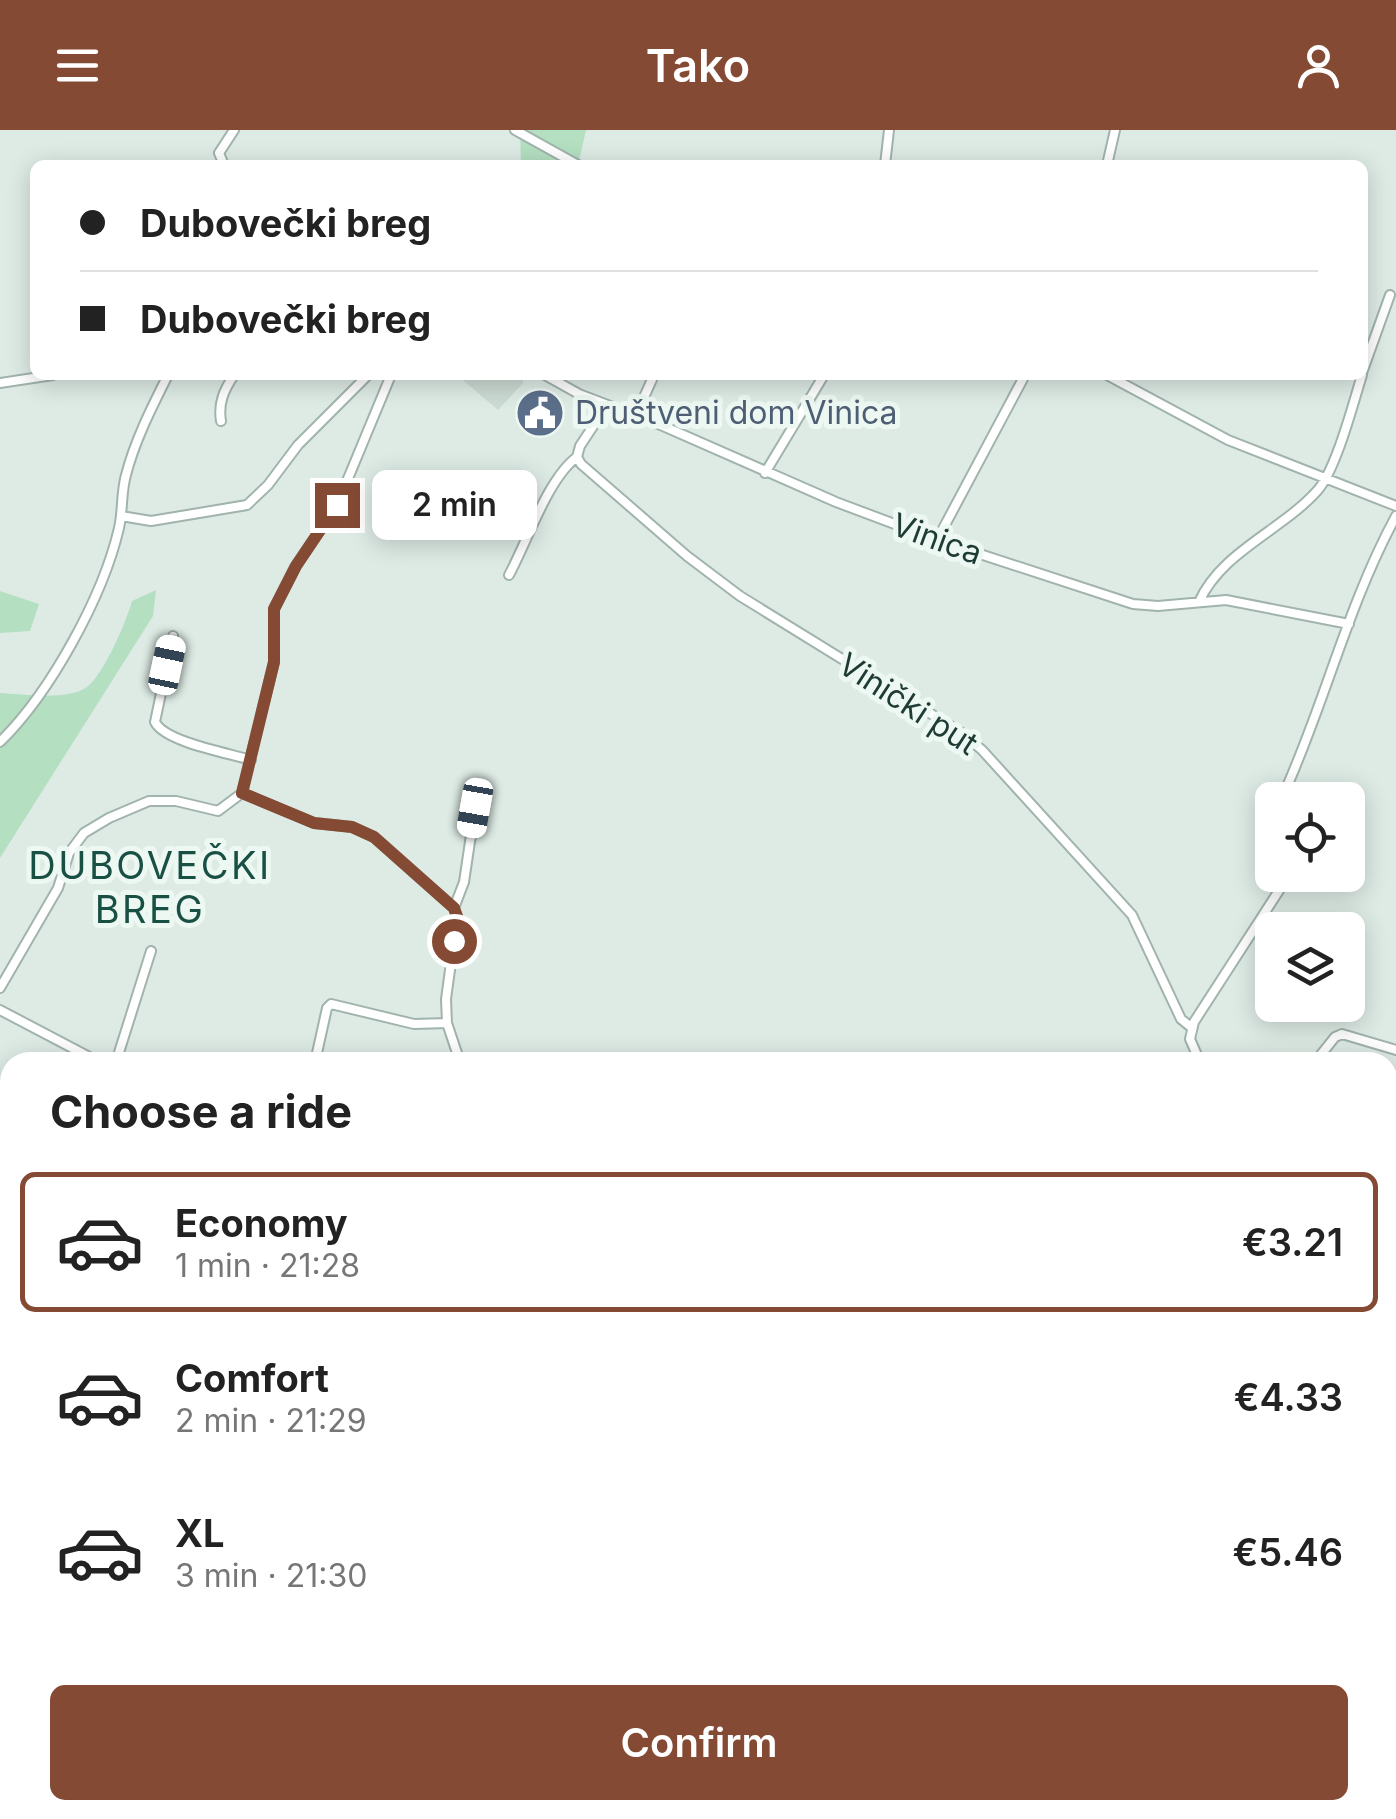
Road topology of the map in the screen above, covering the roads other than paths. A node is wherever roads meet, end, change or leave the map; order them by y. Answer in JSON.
{"nodes":[{"id":1,"x":234,"y":130,"type":"edge"},
{"id":2,"x":516,"y":130,"type":"edge"},
{"id":3,"x":888,"y":130,"type":"edge"},
{"id":4,"x":1115,"y":130,"type":"edge"},
{"id":5,"x":222,"y":160,"type":"edge"},
{"id":6,"x":569,"y":160,"type":"edge"},
{"id":7,"x":885,"y":160,"type":"edge"},
{"id":8,"x":1108,"y":160,"type":"edge"},
{"id":9,"x":1390,"y":295,"type":"dead end"},
{"id":10,"x":1368,"y":357,"type":"edge"},
{"id":11,"x":30,"y":378,"type":"edge"},
{"id":12,"x":166,"y":380,"type":"edge"},
{"id":13,"x":231,"y":380,"type":"edge"},
{"id":14,"x":363,"y":380,"type":"edge"},
{"id":15,"x":389,"y":380,"type":"edge"},
{"id":16,"x":555,"y":380,"type":"edge"},
{"id":17,"x":652,"y":380,"type":"edge"},
{"id":18,"x":821,"y":380,"type":"edge"},
{"id":19,"x":1022,"y":380,"type":"edge"},
{"id":20,"x":1115,"y":380,"type":"edge"},
{"id":21,"x":1360,"y":380,"type":"edge"},
{"id":22,"x":0,"y":383,"type":"edge"},
{"id":23,"x":607,"y":404,"type":"junction"},
{"id":24,"x":636,"y":416,"type":"junction"},
{"id":25,"x":221,"y":421,"type":"dead end"},
{"id":26,"x":577,"y":456,"type":"junction"},
{"id":27,"x":764,"y":472,"type":"junction"},
{"id":28,"x":1325,"y":480,"type":"junction"},
{"id":29,"x":1396,"y":506,"type":"edge"},
{"id":30,"x":121,"y":516,"type":"junction"},
{"id":31,"x":1396,"y":516,"type":"edge"},
{"id":32,"x":936,"y":540,"type":"junction"},
{"id":33,"x":509,"y":575,"type":"dead end"},
{"id":34,"x":1199,"y":602,"type":"junction"},
{"id":35,"x":1349,"y":624,"type":"junction"},
{"id":36,"x":173,"y":636,"type":"dead end"},
{"id":37,"x":0,"y":742,"type":"edge"},
{"id":38,"x":251,"y":760,"type":"junction"},
{"id":39,"x":1290,"y":782,"type":"edge"},
{"id":40,"x":242,"y":793,"type":"junction"},
{"id":41,"x":475,"y":808,"type":"dead end"},
{"id":42,"x":1278,"y":892,"type":"edge"},
{"id":43,"x":454,"y":908,"type":"junction"},
{"id":44,"x":151,"y":951,"type":"dead end"},
{"id":45,"x":0,"y":988,"type":"edge"},
{"id":46,"x":0,"y":1010,"type":"edge"},
{"id":47,"x":447,"y":1023,"type":"junction"},
{"id":48,"x":1192,"y":1028,"type":"junction"},
{"id":49,"x":1396,"y":1050,"type":"edge"},
{"id":50,"x":81,"y":1052,"type":"edge"},
{"id":51,"x":119,"y":1052,"type":"edge"},
{"id":52,"x":317,"y":1052,"type":"edge"},
{"id":53,"x":457,"y":1052,"type":"edge"},
{"id":54,"x":1196,"y":1052,"type":"edge"},
{"id":55,"x":1323,"y":1052,"type":"edge"}],
"edges":[{"from":1,"to":5,"type":"street"},
{"from":2,"to":6,"type":"street"},
{"from":3,"to":7,"type":"street"},
{"from":4,"to":8,"type":"street"},
{"from":9,"to":10,"type":"street"},
{"from":11,"to":22,"type":"street"},
{"from":12,"to":30,"type":"street"},
{"from":13,"to":25,"type":"street"},
{"from":14,"to":30,"type":"street"},
{"from":15,"to":38,"type":"street"},
{"from":16,"to":23,"type":"street","name":"Vinica"},
{"from":17,"to":24,"type":"street"},
{"from":18,"to":27,"type":"street"},
{"from":19,"to":32,"type":"street"},
{"from":20,"to":28,"type":"street"},
{"from":21,"to":28,"type":"street"},
{"from":23,"to":24,"type":"street","name":"Vinica"},
{"from":23,"to":26,"type":"street"},
{"from":24,"to":27,"type":"street","name":"Vinica"},
{"from":26,"to":33,"type":"street"},
{"from":26,"to":48,"type":"street","name":"Vinički put"},
{"from":27,"to":32,"type":"street","name":"Vinica"},
{"from":28,"to":29,"type":"street"},
{"from":28,"to":34,"type":"street"},
{"from":30,"to":37,"type":"street"},
{"from":31,"to":35,"type":"street"},
{"from":32,"to":34,"type":"street","name":"Vinica"},
{"from":34,"to":35,"type":"street","name":"Vinica"},
{"from":35,"to":39,"type":"street"},
{"from":36,"to":38,"type":"street"},
{"from":38,"to":40,"type":"street"},
{"from":40,"to":43,"type":"street"},
{"from":40,"to":45,"type":"street"},
{"from":41,"to":43,"type":"street"},
{"from":42,"to":48,"type":"street"},
{"from":43,"to":47,"type":"street"},
{"from":44,"to":51,"type":"street"},
{"from":46,"to":50,"type":"street"},
{"from":47,"to":52,"type":"street"},
{"from":47,"to":53,"type":"street"},
{"from":48,"to":54,"type":"street","name":"Vinički put"},
{"from":49,"to":55,"type":"street"}]}
